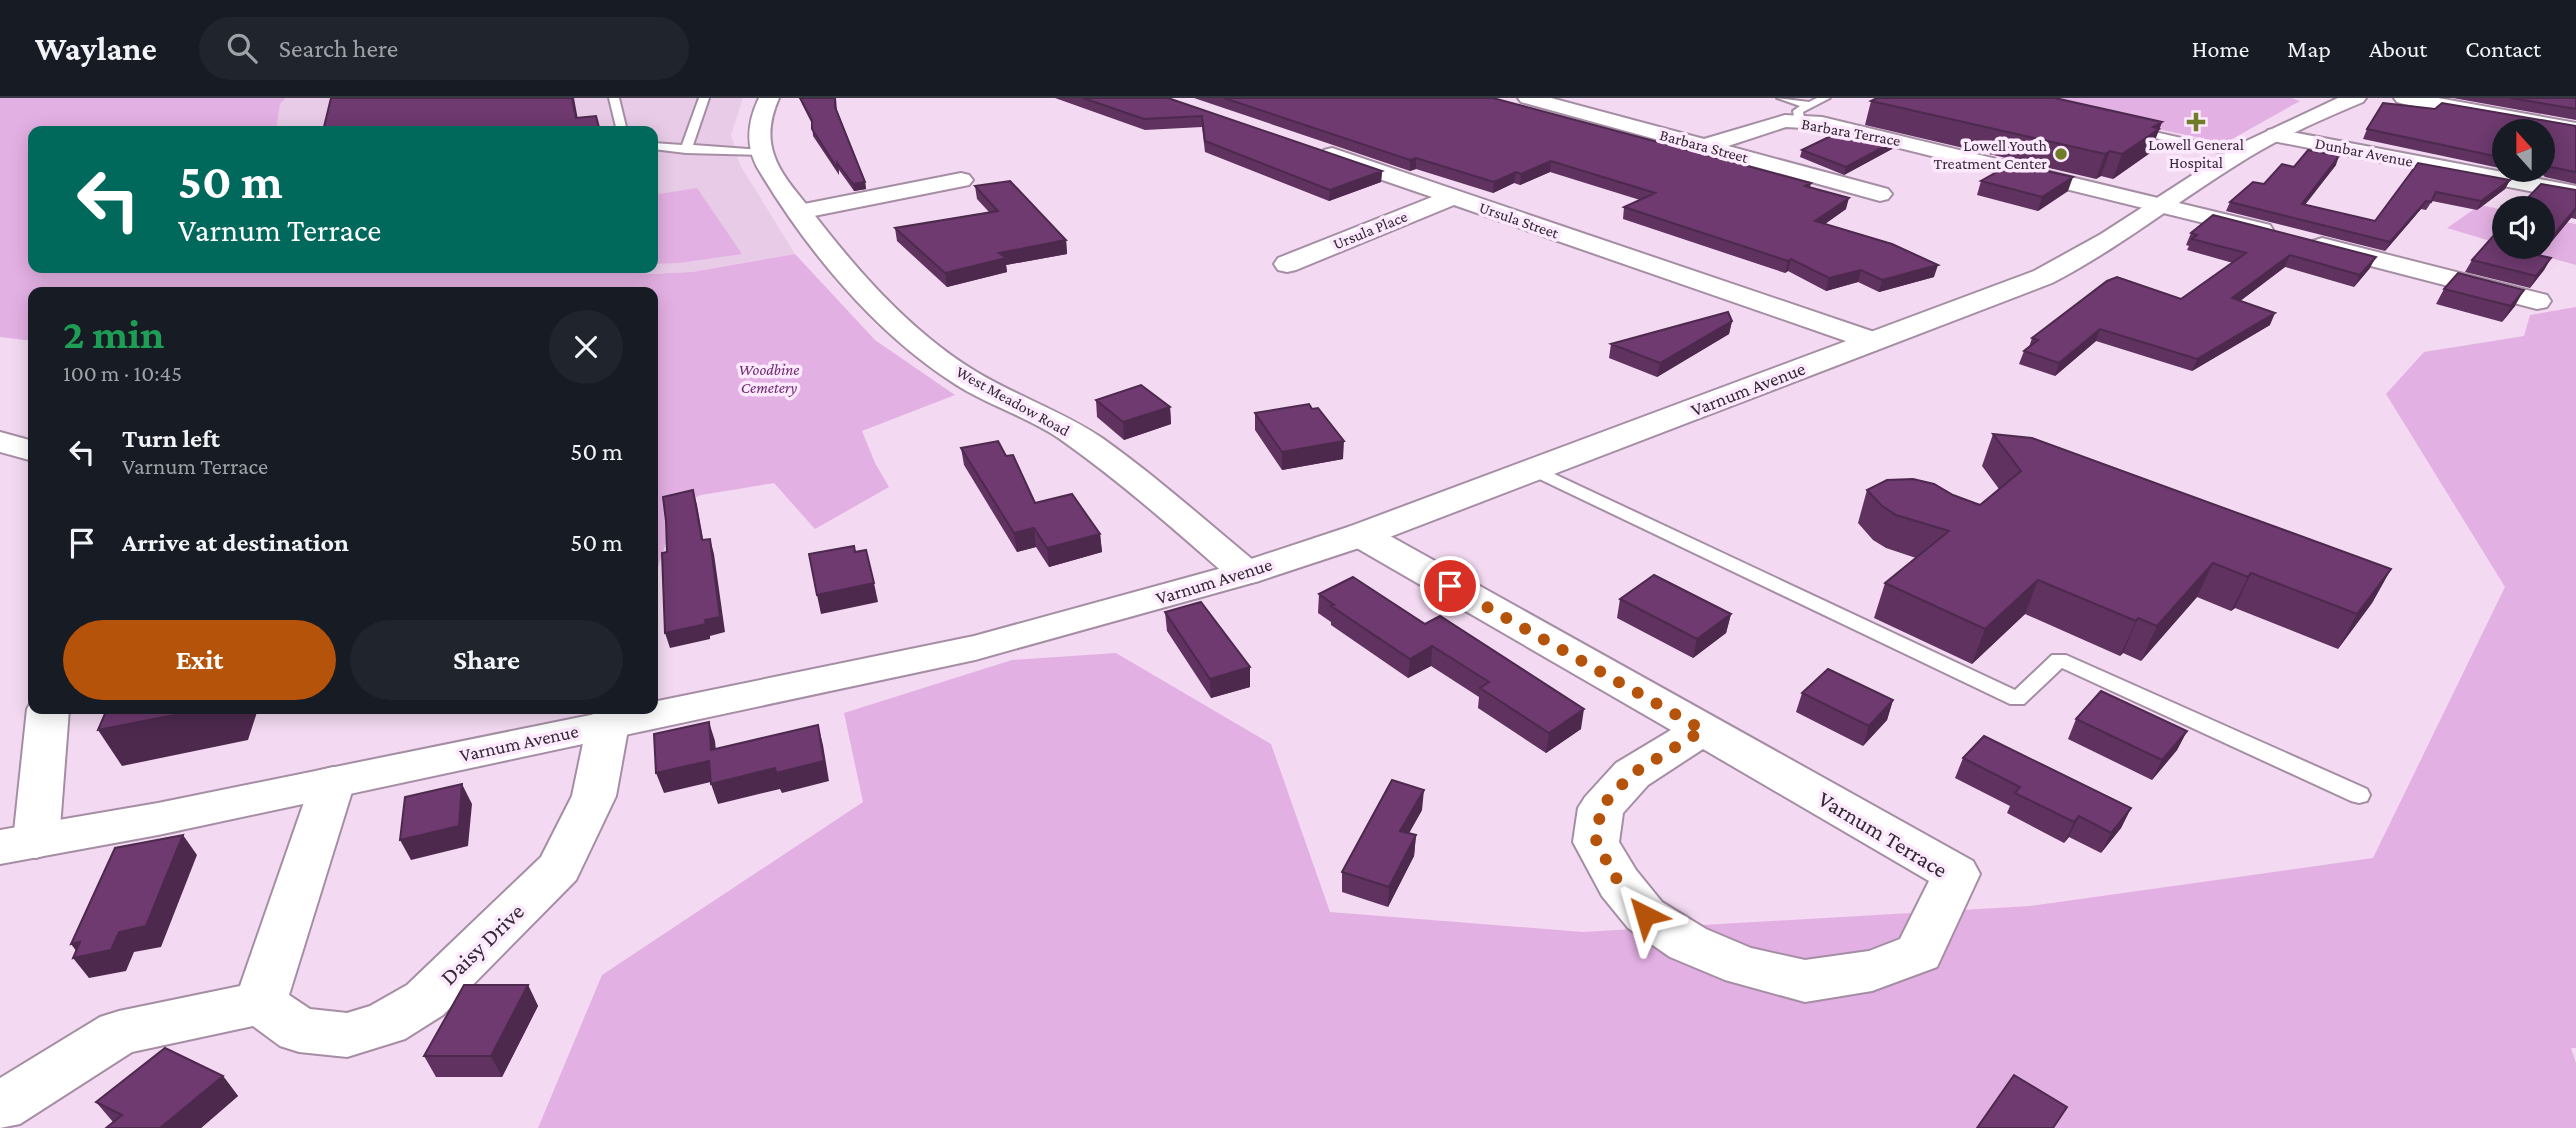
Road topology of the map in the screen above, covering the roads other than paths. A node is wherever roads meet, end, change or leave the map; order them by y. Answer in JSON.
{"nodes":[{"id":1,"x":614,"y":98,"type":"edge"},
{"id":2,"x":704,"y":98,"type":"edge"},
{"id":3,"x":769,"y":98,"type":"edge"},
{"id":4,"x":1528,"y":98,"type":"edge"},
{"id":5,"x":1782,"y":98,"type":"edge"},
{"id":6,"x":1825,"y":98,"type":"edge"},
{"id":7,"x":2356,"y":98,"type":"edge"},
{"id":8,"x":2404,"y":98,"type":"edge"},
{"id":9,"x":1805,"y":113,"type":"junction"},
{"id":10,"x":621,"y":126,"type":"edge"},
{"id":11,"x":2123,"y":128,"type":"edge"},
{"id":12,"x":2576,"y":129,"type":"edge"},
{"id":13,"x":2276,"y":135,"type":"junction"},
{"id":14,"x":1704,"y":146,"type":"junction"},
{"id":15,"x":658,"y":147,"type":"edge"},
{"id":16,"x":1315,"y":149,"type":"edge"},
{"id":17,"x":686,"y":150,"type":"junction"},
{"id":18,"x":762,"y":153,"type":"junction"},
{"id":19,"x":2240,"y":154,"type":"junction"},
{"id":20,"x":961,"y":180,"type":"dead end"},
{"id":21,"x":2576,"y":193,"type":"edge"},
{"id":22,"x":1880,"y":194,"type":"dead end"},
{"id":23,"x":1453,"y":197,"type":"junction"},
{"id":24,"x":2162,"y":204,"type":"junction"},
{"id":25,"x":799,"y":212,"type":"junction"},
{"id":26,"x":1287,"y":264,"type":"dead end"},
{"id":27,"x":2537,"y":301,"type":"dead end"},
{"id":28,"x":1873,"y":341,"type":"junction"},
{"id":29,"x":0,"y":442,"type":"edge"},
{"id":30,"x":28,"y":450,"type":"edge"},
{"id":31,"x":1535,"y":470,"type":"junction"},
{"id":32,"x":1361,"y":535,"type":"junction"},
{"id":33,"x":1246,"y":573,"type":"junction"},
{"id":34,"x":658,"y":707,"type":"edge"},
{"id":35,"x":47,"y":714,"type":"edge"},
{"id":36,"x":608,"y":716,"type":"edge"},
{"id":37,"x":1703,"y":730,"type":"junction"},
{"id":38,"x":333,"y":782,"type":"junction"},
{"id":39,"x":2359,"y":795,"type":"dead end"},
{"id":40,"x":18,"y":844,"type":"edge"},
{"id":41,"x":260,"y":1003,"type":"junction"},
{"id":42,"x":0,"y":1107,"type":"edge"}],
"edges":[{"from":1,"to":10,"type":"lane"},
{"from":2,"to":17,"type":"lane"},
{"from":3,"to":18,"type":"street"},
{"from":4,"to":14,"type":"street","name":"Barbara Street"},
{"from":5,"to":9,"type":"lane"},
{"from":6,"to":9,"type":"lane"},
{"from":7,"to":13,"type":"street","name":"Varnum Avenue"},
{"from":8,"to":12,"type":"street"},
{"from":9,"to":14,"type":"street","name":"Barbara Terrace"},
{"from":9,"to":24,"type":"street","name":"Barbara Terrace"},
{"from":11,"to":19,"type":"lane"},
{"from":13,"to":19,"type":"street","name":"Varnum Avenue"},
{"from":13,"to":21,"type":"street","name":"Dunbar Avenue"},
{"from":14,"to":22,"type":"street","name":"Barbara Street"},
{"from":15,"to":17,"type":"lane"},
{"from":16,"to":23,"type":"street","name":"Ursula Street"},
{"from":17,"to":18,"type":"lane"},
{"from":18,"to":25,"type":"street","name":"West Meadow Road"},
{"from":19,"to":24,"type":"street","name":"Varnum Avenue"},
{"from":20,"to":25,"type":"street"},
{"from":23,"to":26,"type":"street","name":"Ursula Place"},
{"from":23,"to":28,"type":"street","name":"Ursula Street"},
{"from":24,"to":27,"type":"street","name":"Barbara Terrace"},
{"from":24,"to":28,"type":"street","name":"Varnum Avenue"},
{"from":25,"to":33,"type":"street","name":"West Meadow Road"},
{"from":28,"to":31,"type":"street","name":"Varnum Avenue"},
{"from":29,"to":30,"type":"street"},
{"from":31,"to":32,"type":"street","name":"Varnum Avenue"},
{"from":31,"to":39,"type":"lane"},
{"from":32,"to":33,"type":"street","name":"Varnum Avenue"},
{"from":32,"to":37,"type":"street","name":"Varnum Terrace"},
{"from":33,"to":34,"type":"street","name":"Varnum Avenue"},
{"from":35,"to":40,"type":"street"},
{"from":36,"to":38,"type":"street","name":"Varnum Avenue"},
{"from":36,"to":41,"type":"street","name":"Daisy Drive"},
{"from":37,"to":37,"type":"street","name":"Varnum Terrace"},
{"from":38,"to":40,"type":"street","name":"Varnum Avenue"},
{"from":38,"to":41,"type":"street"},
{"from":41,"to":42,"type":"street"}]}
